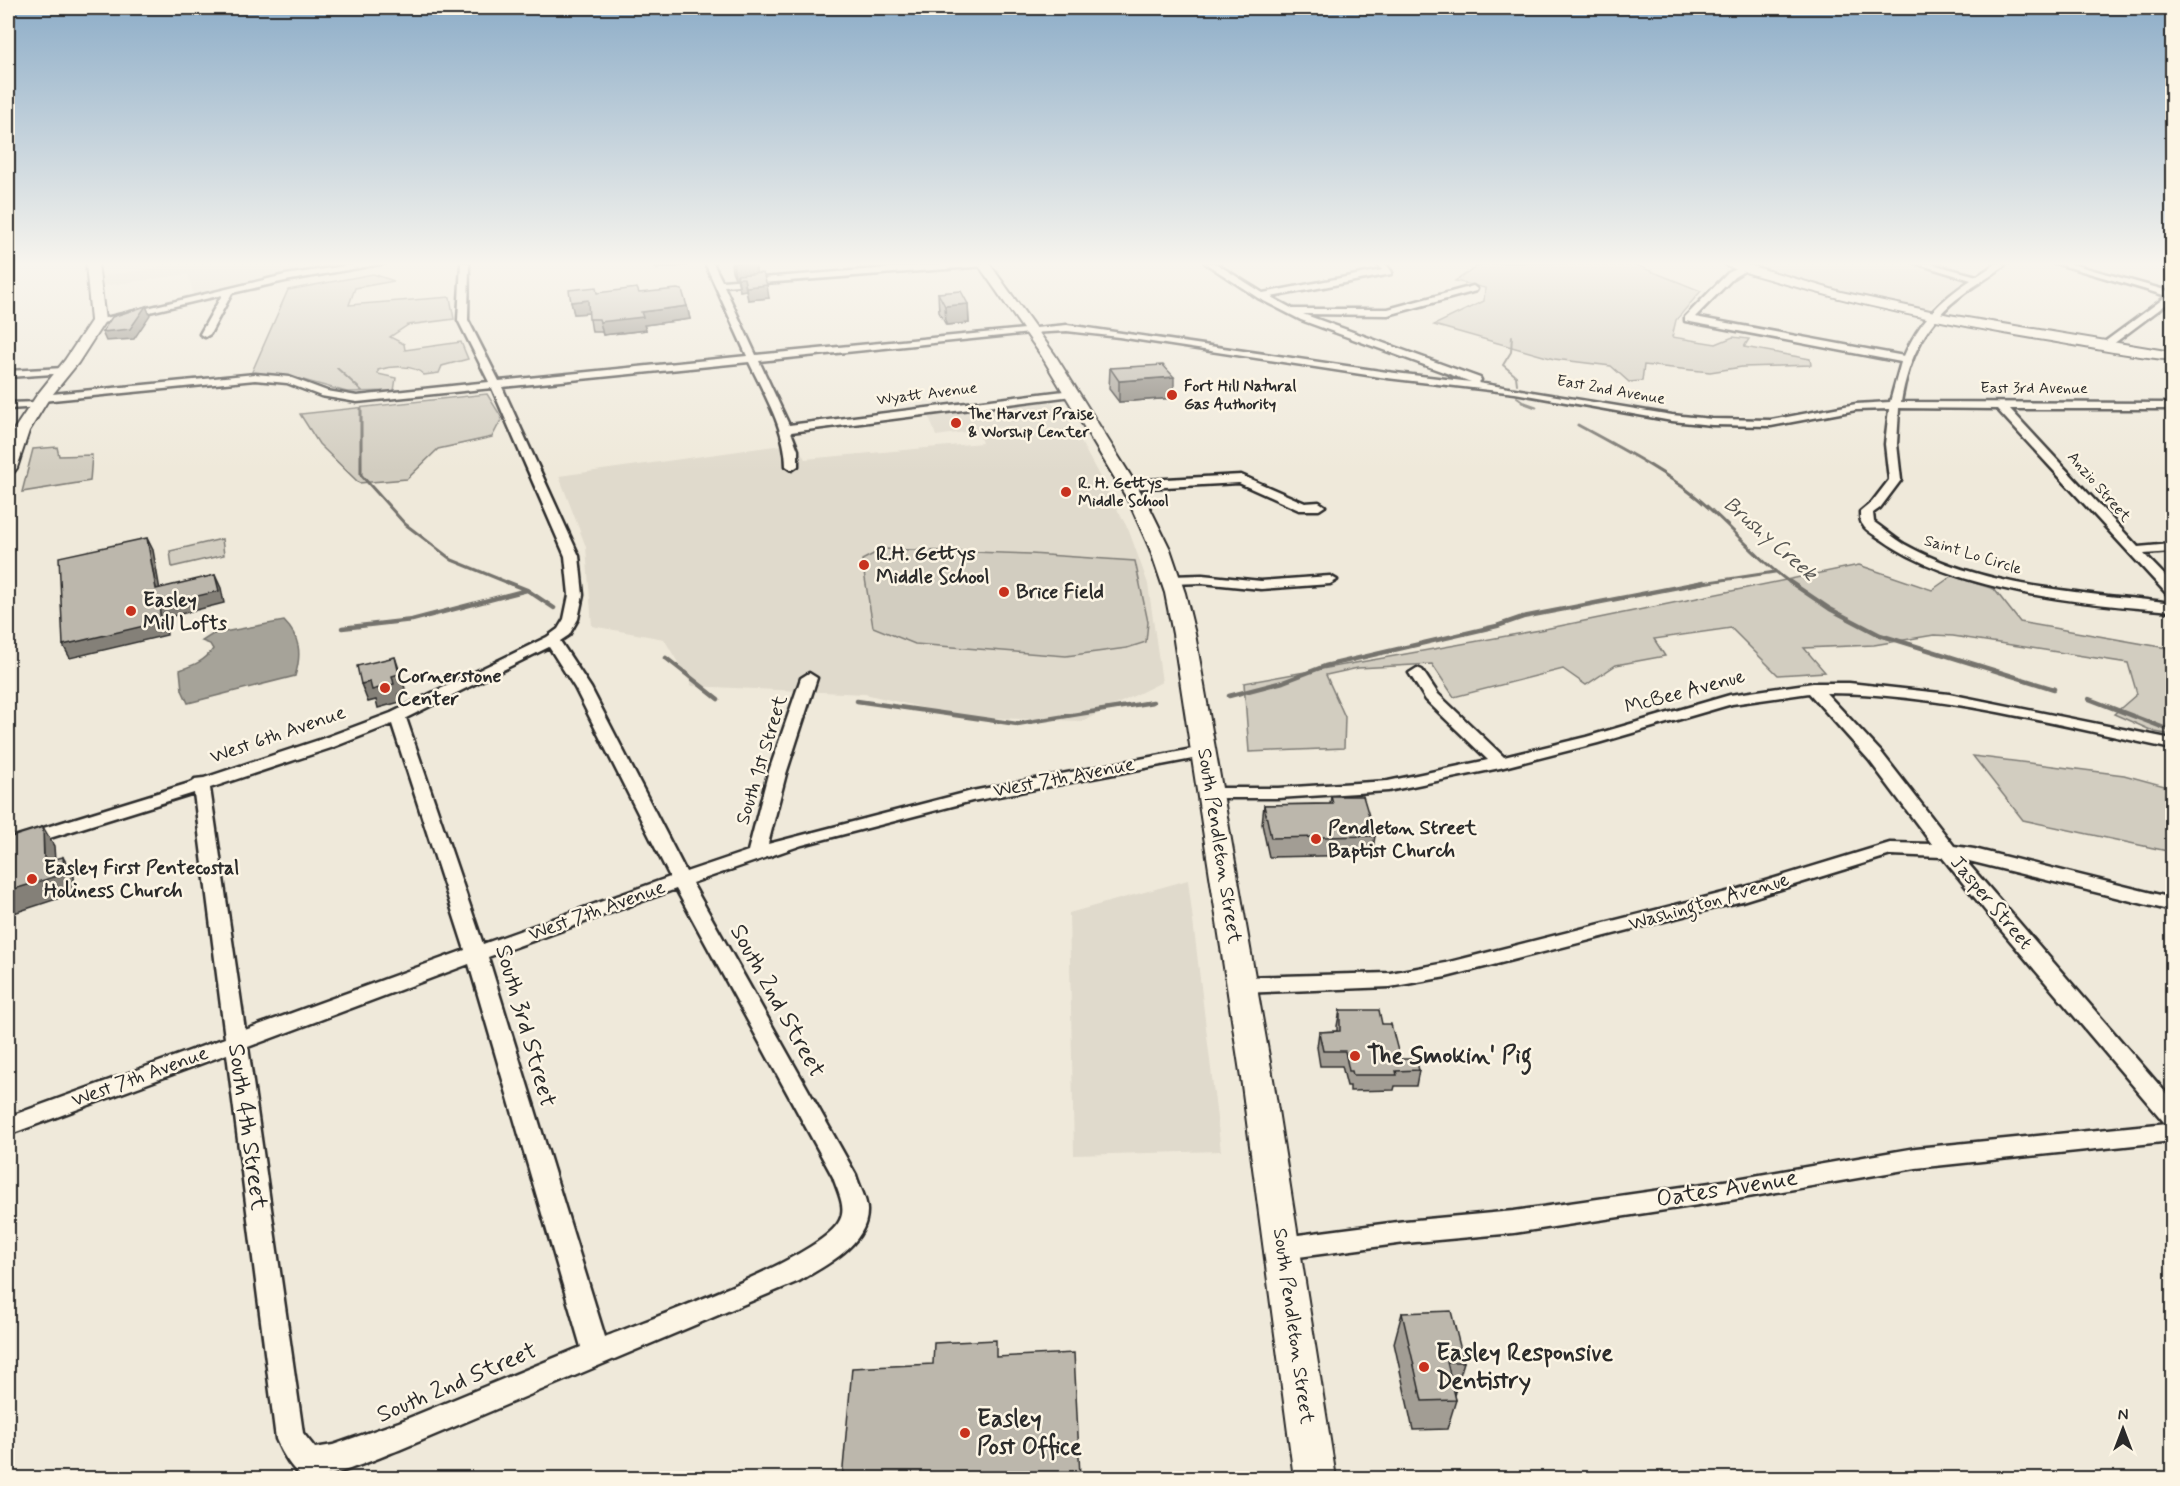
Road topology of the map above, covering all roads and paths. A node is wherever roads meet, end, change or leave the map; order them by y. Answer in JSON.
{"nodes":[{"id":1,"x":90,"y":332,"type":"edge"},
{"id":2,"x":469,"y":332,"type":"edge"},
{"id":3,"x":740,"y":332,"type":"edge"},
{"id":4,"x":1008,"y":332,"type":"edge"},
{"id":5,"x":1032,"y":332,"type":"edge"},
{"id":6,"x":1107,"y":332,"type":"edge"},
{"id":7,"x":1342,"y":332,"type":"edge"},
{"id":8,"x":1760,"y":332,"type":"edge"},
{"id":9,"x":1921,"y":332,"type":"edge"},
{"id":10,"x":2033,"y":332,"type":"edge"},
{"id":11,"x":2122,"y":332,"type":"edge"},
{"id":12,"x":2106,"y":345,"type":"junction"},
{"id":13,"x":2172,"y":356,"type":"edge"},
{"id":14,"x":752,"y":359,"type":"junction"},
{"id":15,"x":1908,"y":360,"type":"junction"},
{"id":16,"x":64,"y":371,"type":"junction"},
{"id":17,"x":8,"y":374,"type":"edge"},
{"id":18,"x":496,"y":386,"type":"junction"},
{"id":19,"x":1515,"y":390,"type":"junction"},
{"id":20,"x":1072,"y":393,"type":"junction"},
{"id":21,"x":40,"y":401,"type":"junction"},
{"id":22,"x":1895,"y":405,"type":"junction"},
{"id":23,"x":2000,"y":405,"type":"junction"},
{"id":24,"x":8,"y":406,"type":"edge"},
{"id":25,"x":2167,"y":406,"type":"edge"},
{"id":26,"x":2172,"y":414,"type":"edge"},
{"id":27,"x":785,"y":429,"type":"junction"},
{"id":28,"x":792,"y":466,"type":"dead end"},
{"id":29,"x":8,"y":468,"type":"edge"},
{"id":30,"x":1128,"y":485,"type":"junction"},
{"id":31,"x":1319,"y":506,"type":"dead end"},
{"id":32,"x":2172,"y":548,"type":"edge"},
{"id":33,"x":2133,"y":551,"type":"junction"},
{"id":34,"x":1171,"y":580,"type":"junction"},
{"id":35,"x":1330,"y":580,"type":"dead end"},
{"id":36,"x":2172,"y":591,"type":"edge"},
{"id":37,"x":2172,"y":608,"type":"edge"},
{"id":38,"x":552,"y":640,"type":"junction"},
{"id":39,"x":1417,"y":673,"type":"dead end"},
{"id":40,"x":809,"y":678,"type":"dead end"},
{"id":41,"x":1813,"y":688,"type":"junction"},
{"id":42,"x":397,"y":716,"type":"junction"},
{"id":43,"x":2172,"y":744,"type":"edge"},
{"id":44,"x":1203,"y":752,"type":"junction"},
{"id":45,"x":1500,"y":763,"type":"junction"},
{"id":46,"x":201,"y":783,"type":"junction"},
{"id":47,"x":1210,"y":793,"type":"junction"},
{"id":48,"x":8,"y":844,"type":"edge"},
{"id":49,"x":1949,"y":852,"type":"junction"},
{"id":50,"x":756,"y":854,"type":"junction"},
{"id":51,"x":681,"y":880,"type":"junction"},
{"id":52,"x":2172,"y":904,"type":"edge"},
{"id":53,"x":476,"y":954,"type":"junction"},
{"id":54,"x":1241,"y":985,"type":"junction"},
{"id":55,"x":236,"y":1042,"type":"junction"},
{"id":56,"x":2172,"y":1115,"type":"edge"},
{"id":57,"x":8,"y":1126,"type":"edge"},
{"id":58,"x":2172,"y":1132,"type":"edge"},
{"id":59,"x":1283,"y":1248,"type":"junction"},
{"id":60,"x":596,"y":1352,"type":"junction"},
{"id":61,"x":309,"y":1464,"type":"joint"},
{"id":62,"x":1315,"y":1479,"type":"edge"}],
"edges":[{"from":1,"to":16,"type":"main road"},
{"from":2,"to":18,"type":"street"},
{"from":3,"to":14,"type":"street"},
{"from":4,"to":14,"type":"street","name":"East 2nd Avenue"},
{"from":5,"to":20,"type":"main road","name":"South Pendleton Street"},
{"from":6,"to":19,"type":"street","name":"East 2nd Avenue"},
{"from":7,"to":19,"type":"street"},
{"from":8,"to":15,"type":"street"},
{"from":9,"to":15,"type":"street"},
{"from":10,"to":12,"type":"main road"},
{"from":11,"to":12,"type":"street"},
{"from":12,"to":13,"type":"main road"},
{"from":14,"to":18,"type":"street","name":"East 2nd Avenue"},
{"from":14,"to":27,"type":"street"},
{"from":15,"to":22,"type":"street"},
{"from":16,"to":17,"type":"street"},
{"from":16,"to":21,"type":"main road"},
{"from":18,"to":21,"type":"street","name":"East 2nd Avenue"},
{"from":18,"to":38,"type":"street"},
{"from":19,"to":22,"type":"street","name":"East 2nd Avenue"},
{"from":20,"to":27,"type":"street","name":"Wyatt Avenue"},
{"from":20,"to":30,"type":"main road","name":"South Pendleton Street"},
{"from":21,"to":24,"type":"street","name":"East 2nd Avenue"},
{"from":21,"to":29,"type":"main road"},
{"from":22,"to":23,"type":"street","name":"East 3rd Avenue"},
{"from":22,"to":37,"type":"street","name":"Saint Lo Circle"},
{"from":23,"to":25,"type":"street","name":"East 3rd Avenue"},
{"from":23,"to":33,"type":"street","name":"Anzio Street"},
{"from":25,"to":26,"type":"street"},
{"from":27,"to":28,"type":"street"},
{"from":30,"to":31,"type":"street"},
{"from":30,"to":34,"type":"main road","name":"South Pendleton Street"},
{"from":32,"to":33,"type":"street"},
{"from":33,"to":36,"type":"street","name":"Anzio Street"},
{"from":34,"to":35,"type":"street"},
{"from":34,"to":44,"type":"main road","name":"South Pendleton Street"},
{"from":38,"to":42,"type":"street","name":"West 6th Avenue"},
{"from":38,"to":51,"type":"street","name":"South 2nd Street"},
{"from":39,"to":45,"type":"street"},
{"from":40,"to":50,"type":"street","name":"South 1st Street"},
{"from":41,"to":43,"type":"street","name":"McBee Avenue"},
{"from":41,"to":45,"type":"street","name":"McBee Avenue"},
{"from":41,"to":49,"type":"street","name":"Jasper Street"},
{"from":42,"to":46,"type":"street","name":"West 6th Avenue"},
{"from":42,"to":53,"type":"street","name":"South 3rd Street"},
{"from":44,"to":47,"type":"main road","name":"South Pendleton Street"},
{"from":44,"to":50,"type":"street","name":"West 7th Avenue"},
{"from":45,"to":47,"type":"street","name":"McBee Avenue"},
{"from":46,"to":48,"type":"street","name":"West 6th Avenue"},
{"from":46,"to":55,"type":"street","name":"South 4th Street"},
{"from":47,"to":54,"type":"main road","name":"South Pendleton Street"},
{"from":49,"to":52,"type":"street","name":"Washington Avenue"},
{"from":49,"to":54,"type":"street","name":"Washington Avenue"},
{"from":49,"to":56,"type":"street","name":"Jasper Street"},
{"from":50,"to":51,"type":"street","name":"West 7th Avenue"},
{"from":51,"to":53,"type":"street","name":"West 7th Avenue"},
{"from":51,"to":60,"type":"street","name":"South 2nd Street"},
{"from":53,"to":55,"type":"street","name":"West 7th Avenue"},
{"from":53,"to":60,"type":"street","name":"South 3rd Street"},
{"from":54,"to":59,"type":"main road","name":"South Pendleton Street"},
{"from":55,"to":57,"type":"street","name":"West 7th Avenue"},
{"from":55,"to":61,"type":"street","name":"South 4th Street"},
{"from":58,"to":59,"type":"street","name":"Oates Avenue"},
{"from":59,"to":62,"type":"main road","name":"South Pendleton Street"},
{"from":60,"to":61,"type":"street","name":"South 2nd Street"}]}
